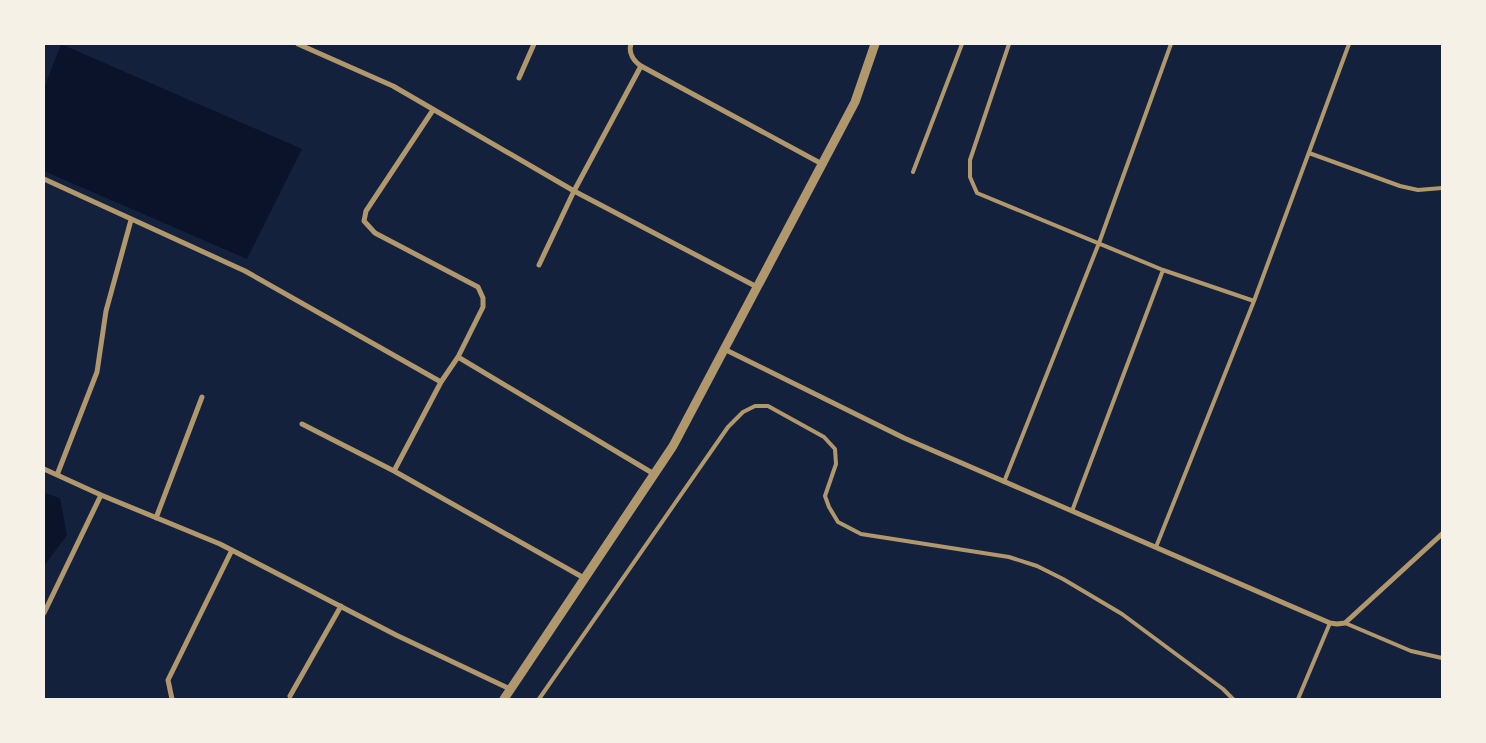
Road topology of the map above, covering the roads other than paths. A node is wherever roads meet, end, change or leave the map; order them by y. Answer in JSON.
{"nodes":[{"id":1,"x":298,"y":44,"type":"edge"},
{"id":2,"x":534,"y":44,"type":"edge"},
{"id":3,"x":631,"y":44,"type":"edge"},
{"id":4,"x":875,"y":44,"type":"edge"},
{"id":5,"x":962,"y":44,"type":"edge"},
{"id":6,"x":1009,"y":44,"type":"edge"},
{"id":7,"x":1172,"y":44,"type":"edge"},
{"id":8,"x":1349,"y":44,"type":"edge"},
{"id":9,"x":641,"y":66,"type":"junction"},
{"id":10,"x":519,"y":78,"type":"dead end"},
{"id":11,"x":433,"y":110,"type":"junction"},
{"id":12,"x":1309,"y":153,"type":"junction"},
{"id":13,"x":822,"y":164,"type":"junction"},
{"id":14,"x":913,"y":172,"type":"dead end"},
{"id":15,"x":44,"y":179,"type":"edge"},
{"id":16,"x":1442,"y":188,"type":"edge"},
{"id":17,"x":574,"y":191,"type":"junction"},
{"id":18,"x":131,"y":220,"type":"junction"},
{"id":19,"x":1099,"y":243,"type":"junction"},
{"id":20,"x":539,"y":265,"type":"dead end"},
{"id":21,"x":1163,"y":270,"type":"junction"},
{"id":22,"x":757,"y":287,"type":"junction"},
{"id":23,"x":1254,"y":301,"type":"junction"},
{"id":24,"x":724,"y":349,"type":"junction"},
{"id":25,"x":458,"y":357,"type":"junction"},
{"id":26,"x":440,"y":382,"type":"junction"},
{"id":27,"x":202,"y":397,"type":"dead end"},
{"id":28,"x":302,"y":424,"type":"dead end"},
{"id":29,"x":44,"y":469,"type":"edge"},
{"id":30,"x":394,"y":470,"type":"junction"},
{"id":31,"x":654,"y":474,"type":"junction"},
{"id":32,"x":57,"y":475,"type":"junction"},
{"id":33,"x":1004,"y":482,"type":"junction"},
{"id":34,"x":100,"y":495,"type":"junction"},
{"id":35,"x":1072,"y":511,"type":"junction"},
{"id":36,"x":156,"y":518,"type":"junction"},
{"id":37,"x":1442,"y":534,"type":"edge"},
{"id":38,"x":1156,"y":547,"type":"junction"},
{"id":39,"x":232,"y":550,"type":"junction"},
{"id":40,"x":584,"y":578,"type":"junction"},
{"id":41,"x":341,"y":606,"type":"junction"},
{"id":42,"x":44,"y":614,"type":"edge"},
{"id":43,"x":1330,"y":623,"type":"junction"},
{"id":44,"x":1345,"y":623,"type":"junction"},
{"id":45,"x":1442,"y":658,"type":"edge"},
{"id":46,"x":510,"y":689,"type":"junction"},
{"id":47,"x":290,"y":696,"type":"dead end"},
{"id":48,"x":172,"y":699,"type":"edge"},
{"id":49,"x":504,"y":699,"type":"edge"},
{"id":50,"x":539,"y":699,"type":"edge"},
{"id":51,"x":1233,"y":699,"type":"edge"},
{"id":52,"x":1298,"y":699,"type":"edge"}],
"edges":[{"from":1,"to":11,"type":"street"},
{"from":2,"to":10,"type":"street"},
{"from":3,"to":9,"type":"street"},
{"from":4,"to":13,"type":"street"},
{"from":5,"to":14,"type":"lane"},
{"from":6,"to":19,"type":"lane"},
{"from":7,"to":19,"type":"lane"},
{"from":8,"to":12,"type":"lane"},
{"from":9,"to":13,"type":"street"},
{"from":9,"to":17,"type":"street"},
{"from":11,"to":17,"type":"street"},
{"from":11,"to":25,"type":"street"},
{"from":12,"to":16,"type":"lane"},
{"from":12,"to":23,"type":"lane"},
{"from":13,"to":22,"type":"street"},
{"from":15,"to":18,"type":"street"},
{"from":17,"to":20,"type":"street"},
{"from":17,"to":22,"type":"street"},
{"from":18,"to":26,"type":"street"},
{"from":18,"to":32,"type":"street"},
{"from":19,"to":21,"type":"lane"},
{"from":19,"to":33,"type":"lane"},
{"from":21,"to":23,"type":"lane"},
{"from":21,"to":35,"type":"lane"},
{"from":22,"to":24,"type":"street"},
{"from":23,"to":38,"type":"lane"},
{"from":24,"to":31,"type":"street"},
{"from":24,"to":33,"type":"street"},
{"from":25,"to":26,"type":"street"},
{"from":25,"to":31,"type":"street"},
{"from":26,"to":30,"type":"street"},
{"from":27,"to":36,"type":"street"},
{"from":28,"to":30,"type":"street"},
{"from":29,"to":32,"type":"street"},
{"from":30,"to":40,"type":"street"},
{"from":31,"to":40,"type":"street"},
{"from":32,"to":34,"type":"street"},
{"from":33,"to":35,"type":"street"},
{"from":34,"to":36,"type":"street"},
{"from":34,"to":42,"type":"street"},
{"from":35,"to":38,"type":"street"},
{"from":36,"to":39,"type":"street"},
{"from":37,"to":44,"type":"street"},
{"from":38,"to":43,"type":"street"},
{"from":39,"to":41,"type":"street"},
{"from":39,"to":48,"type":"street"},
{"from":40,"to":46,"type":"street"},
{"from":41,"to":46,"type":"street"},
{"from":41,"to":47,"type":"street"},
{"from":43,"to":44,"type":"street"},
{"from":43,"to":52,"type":"lane"},
{"from":44,"to":45,"type":"lane"},
{"from":46,"to":49,"type":"street"},
{"from":50,"to":51,"type":"lane"}]}
